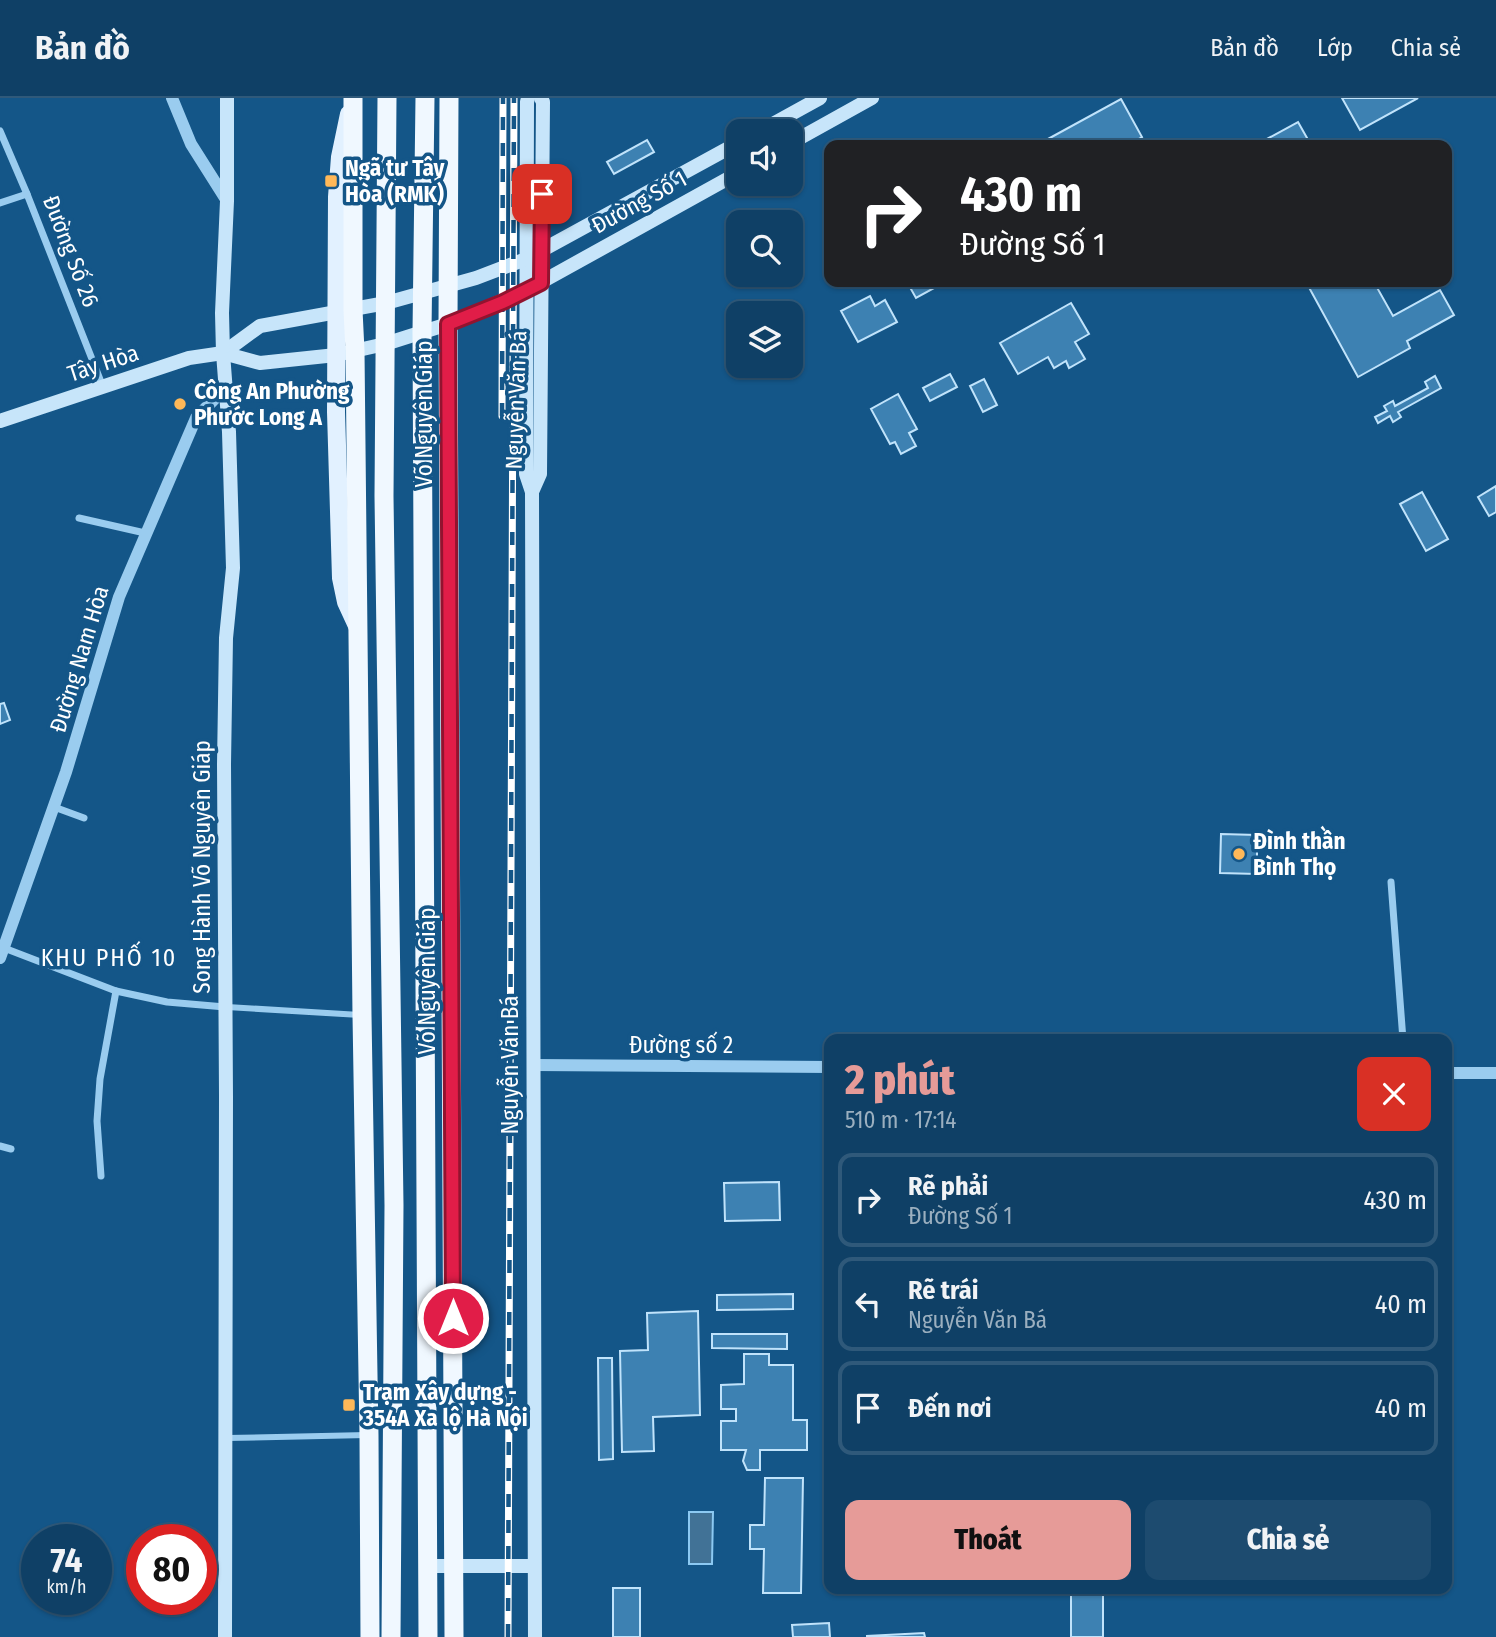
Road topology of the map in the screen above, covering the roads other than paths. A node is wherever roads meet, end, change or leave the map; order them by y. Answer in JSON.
{"nodes":[{"id":1,"x":172,"y":98,"type":"edge"},
{"id":2,"x":227,"y":98,"type":"edge"},
{"id":3,"x":353,"y":98,"type":"edge"},
{"id":4,"x":387,"y":98,"type":"edge"},
{"id":5,"x":425,"y":98,"type":"edge"},
{"id":6,"x":449,"y":98,"type":"edge"},
{"id":7,"x":528,"y":98,"type":"edge"},
{"id":8,"x":541,"y":98,"type":"edge"},
{"id":9,"x":820,"y":98,"type":"edge"},
{"id":10,"x":872,"y":98,"type":"edge"},
{"id":11,"x":782,"y":119,"type":"edge"},
{"id":12,"x":0,"y":131,"type":"edge"},
{"id":13,"x":803,"y":136,"type":"edge"},
{"id":14,"x":726,"y":150,"type":"edge"},
{"id":15,"x":726,"y":180,"type":"edge"},
{"id":16,"x":27,"y":194,"type":"junction"},
{"id":17,"x":227,"y":201,"type":"junction"},
{"id":18,"x":0,"y":203,"type":"edge"},
{"id":19,"x":541,"y":251,"type":"junction"},
{"id":20,"x":526,"y":259,"type":"junction"},
{"id":21,"x":541,"y":283,"type":"junction"},
{"id":22,"x":449,"y":287,"type":"junction"},
{"id":23,"x":527,"y":290,"type":"junction"},
{"id":24,"x":423,"y":294,"type":"junction"},
{"id":25,"x":386,"y":303,"type":"junction"},
{"id":26,"x":345,"y":312,"type":"junction"},
{"id":27,"x":448,"y":324,"type":"junction"},
{"id":28,"x":422,"y":332,"type":"junction"},
{"id":29,"x":385,"y":344,"type":"junction"},
{"id":30,"x":223,"y":353,"type":"junction"},
{"id":31,"x":346,"y":353,"type":"junction"},
{"id":32,"x":385,"y":382,"type":"junction"},
{"id":33,"x":103,"y":387,"type":"junction"},
{"id":34,"x":226,"y":387,"type":"junction"},
{"id":35,"x":0,"y":421,"type":"edge"},
{"id":36,"x":384,"y":452,"type":"junction"},
{"id":37,"x":532,"y":492,"type":"junction"},
{"id":38,"x":357,"y":504,"type":"junction"},
{"id":39,"x":79,"y":518,"type":"dead end"},
{"id":40,"x":145,"y":533,"type":"junction"},
{"id":41,"x":358,"y":628,"type":"junction"},
{"id":42,"x":54,"y":807,"type":"junction"},
{"id":43,"x":84,"y":818,"type":"dead end"},
{"id":44,"x":1391,"y":883,"type":"dead end"},
{"id":45,"x":2,"y":953,"type":"edge"},
{"id":46,"x":116,"y":991,"type":"junction"},
{"id":47,"x":225,"y":1007,"type":"junction"},
{"id":48,"x":362,"y":1015,"type":"junction"},
{"id":49,"x":1404,"y":1034,"type":"edge"},
{"id":50,"x":533,"y":1065,"type":"junction"},
{"id":51,"x":824,"y":1068,"type":"edge"},
{"id":52,"x":1452,"y":1073,"type":"edge"},
{"id":53,"x":1496,"y":1073,"type":"edge"},
{"id":54,"x":0,"y":1146,"type":"edge"},
{"id":55,"x":10,"y":1149,"type":"dead end"},
{"id":56,"x":101,"y":1177,"type":"dead end"},
{"id":57,"x":369,"y":1435,"type":"junction"},
{"id":58,"x":225,"y":1438,"type":"junction"},
{"id":59,"x":427,"y":1566,"type":"junction"},
{"id":60,"x":453,"y":1566,"type":"junction"},
{"id":61,"x":534,"y":1566,"type":"junction"},
{"id":62,"x":225,"y":1637,"type":"edge"},
{"id":63,"x":370,"y":1637,"type":"edge"},
{"id":64,"x":391,"y":1637,"type":"edge"},
{"id":65,"x":428,"y":1637,"type":"edge"},
{"id":66,"x":454,"y":1637,"type":"edge"},
{"id":67,"x":535,"y":1637,"type":"edge"}],
"edges":[{"from":1,"to":17,"type":"street"},
{"from":2,"to":17,"type":"main road","name":"Song Hành Võ Nguyên Giáp"},
{"from":3,"to":26,"type":"highway"},
{"from":4,"to":25,"type":"highway"},
{"from":5,"to":24,"type":"highway"},
{"from":6,"to":22,"type":"highway"},
{"from":7,"to":20,"type":"main road","name":"Nguyễn Văn Bá"},
{"from":8,"to":19,"type":"main road","name":"Nguyễn Văn Bá"},
{"from":9,"to":11,"type":"main road"},
{"from":10,"to":13,"type":"main road"},
{"from":12,"to":16,"type":"street","name":"Đường Số 26"},
{"from":14,"to":19,"type":"main road","name":"Đường Số 1"},
{"from":15,"to":21,"type":"main road","name":"Đường Số 1"},
{"from":16,"to":18,"type":"street"},
{"from":16,"to":33,"type":"street","name":"Đường Số 26"},
{"from":17,"to":30,"type":"main road","name":"Song Hành Võ Nguyên Giáp"},
{"from":19,"to":20,"type":"main road","name":"Đường Số 1"},
{"from":19,"to":21,"type":"main road","name":"Nguyễn Văn Bá"},
{"from":20,"to":22,"type":"main road","name":"Đường Số 1"},
{"from":20,"to":23,"type":"main road","name":"Nguyễn Văn Bá"},
{"from":21,"to":23,"type":"main road","name":"Đường Số 1"},
{"from":21,"to":37,"type":"main road","name":"Nguyễn Văn Bá"},
{"from":22,"to":24,"type":"main road","name":"Tây Hòa"},
{"from":22,"to":27,"type":"highway","name":"Võ Nguyên Giáp"},
{"from":23,"to":27,"type":"main road","name":"Đường Số 1"},
{"from":23,"to":37,"type":"main road","name":"Nguyễn Văn Bá"},
{"from":24,"to":25,"type":"main road","name":"Tây Hòa"},
{"from":24,"to":28,"type":"highway","name":"Võ Nguyên Giáp"},
{"from":25,"to":26,"type":"main road","name":"Tây Hòa"},
{"from":25,"to":29,"type":"highway","name":"Võ Nguyên Giáp"},
{"from":26,"to":30,"type":"main road","name":"Tây Hòa"},
{"from":26,"to":31,"type":"highway"},
{"from":27,"to":28,"type":"main road","name":"Đường Số 1"},
{"from":27,"to":60,"type":"highway","name":"Võ Nguyên Giáp"},
{"from":28,"to":29,"type":"main road","name":"Đường Số 1"},
{"from":28,"to":59,"type":"highway","name":"Võ Nguyên Giáp"},
{"from":29,"to":31,"type":"main road","name":"Tây Hòa"},
{"from":29,"to":32,"type":"highway","name":"Võ Nguyên Giáp"},
{"from":30,"to":31,"type":"main road","name":"Tây Hòa"},
{"from":30,"to":33,"type":"main road","name":"Tây Hòa"},
{"from":30,"to":34,"type":"main road","name":"Song Hành Võ Nguyên Giáp"},
{"from":31,"to":32,"type":"highway"},
{"from":31,"to":38,"type":"highway"},
{"from":31,"to":41,"type":"main road"},
{"from":32,"to":36,"type":"highway","name":"Võ Nguyên Giáp"},
{"from":33,"to":35,"type":"main road","name":"Tây Hòa"},
{"from":34,"to":40,"type":"street","name":"Đường Nam Hòa"},
{"from":34,"to":47,"type":"main road","name":"Song Hành Võ Nguyên Giáp"},
{"from":36,"to":38,"type":"highway"},
{"from":36,"to":64,"type":"highway","name":"Võ Nguyên Giáp"},
{"from":37,"to":50,"type":"main road","name":"Nguyễn Văn Bá"},
{"from":38,"to":41,"type":"highway"},
{"from":39,"to":40,"type":"street"},
{"from":40,"to":42,"type":"street","name":"Đường Nam Hòa"},
{"from":41,"to":48,"type":"highway"},
{"from":42,"to":43,"type":"street"},
{"from":42,"to":45,"type":"street","name":"Đường Nam Hòa"},
{"from":44,"to":49,"type":"street"},
{"from":45,"to":46,"type":"street"},
{"from":46,"to":47,"type":"street"},
{"from":46,"to":56,"type":"street"},
{"from":47,"to":48,"type":"street"},
{"from":47,"to":58,"type":"main road","name":"Song Hành Võ Nguyên Giáp"},
{"from":48,"to":57,"type":"highway"},
{"from":50,"to":51,"type":"street","name":"Đường số 2"},
{"from":50,"to":61,"type":"main road","name":"Nguyễn Văn Bá"},
{"from":52,"to":53,"type":"street"},
{"from":54,"to":55,"type":"street"},
{"from":57,"to":58,"type":"street"},
{"from":57,"to":63,"type":"highway"},
{"from":58,"to":62,"type":"main road","name":"Song Hành Võ Nguyên Giáp"},
{"from":59,"to":60,"type":"main road"},
{"from":59,"to":65,"type":"highway","name":"Võ Nguyên Giáp"},
{"from":60,"to":61,"type":"main road"},
{"from":60,"to":66,"type":"highway","name":"Võ Nguyên Giáp"},
{"from":61,"to":67,"type":"main road","name":"Nguyễn Văn Bá"}]}
